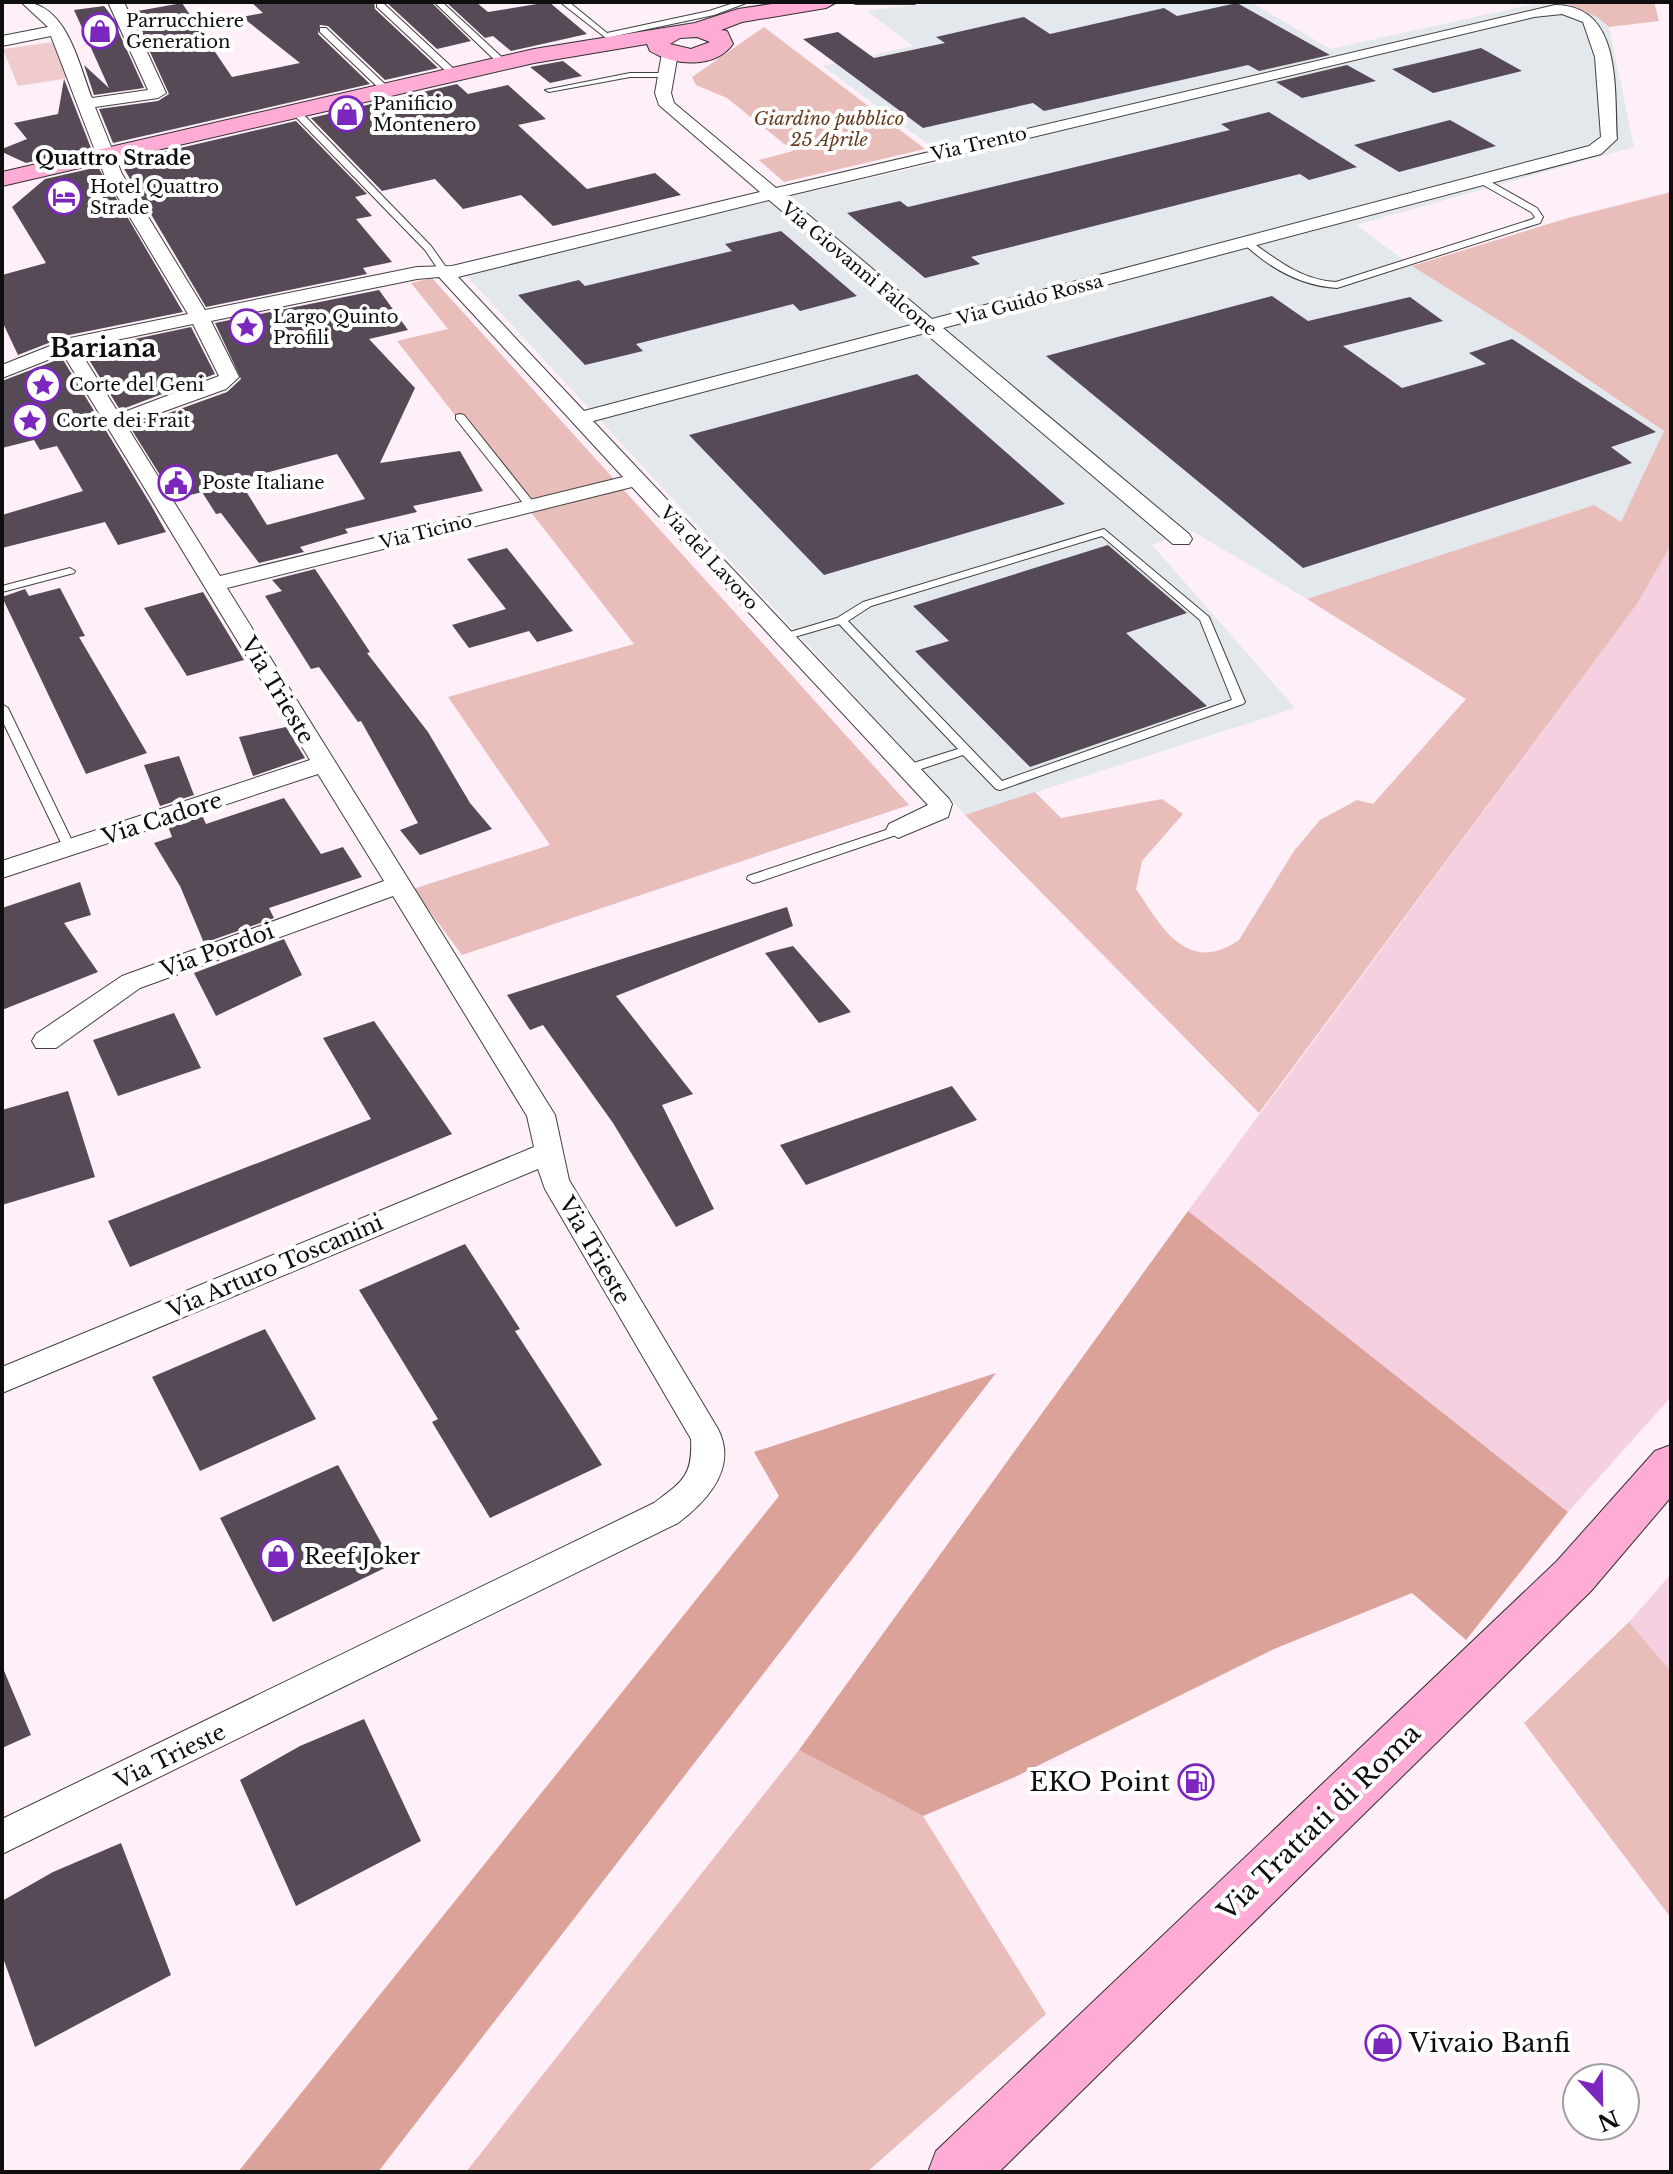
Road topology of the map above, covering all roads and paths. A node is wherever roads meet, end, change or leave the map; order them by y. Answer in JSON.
{"nodes":[{"id":1,"x":29,"y":2,"type":"edge"},
{"id":2,"x":116,"y":2,"type":"edge"},
{"id":3,"x":438,"y":2,"type":"edge"},
{"id":4,"x":564,"y":2,"type":"edge"},
{"id":5,"x":696,"y":2,"type":"edge"},
{"id":6,"x":745,"y":2,"type":"edge"},
{"id":7,"x":826,"y":2,"type":"edge"},
{"id":8,"x":856,"y":2,"type":"edge"},
{"id":9,"x":914,"y":2,"type":"edge"},
{"id":10,"x":380,"y":5,"type":"dead end"},
{"id":11,"x":779,"y":10,"type":"junction"},
{"id":12,"x":57,"y":30,"type":"junction"},
{"id":13,"x":323,"y":30,"type":"dead end"},
{"id":14,"x":2,"y":41,"type":"edge"},
{"id":15,"x":677,"y":43,"type":"junction"},
{"id":16,"x":714,"y":46,"type":"junction"},
{"id":17,"x":503,"y":63,"type":"junction"},
{"id":18,"x":454,"y":74,"type":"junction"},
{"id":19,"x":386,"y":90,"type":"junction"},
{"id":20,"x":549,"y":90,"type":"dead end"},
{"id":21,"x":86,"y":104,"type":"junction"},
{"id":22,"x":295,"y":111,"type":"junction"},
{"id":23,"x":107,"y":157,"type":"junction"},
{"id":24,"x":2,"y":179,"type":"edge"},
{"id":25,"x":1481,"y":180,"type":"junction"},
{"id":26,"x":768,"y":194,"type":"junction"},
{"id":27,"x":1246,"y":242,"type":"junction"},
{"id":28,"x":447,"y":270,"type":"junction"},
{"id":29,"x":197,"y":318,"type":"junction"},
{"id":30,"x":928,"y":327,"type":"junction"},
{"id":31,"x":68,"y":347,"type":"junction"},
{"id":32,"x":2,"y":372,"type":"edge"},
{"id":33,"x":460,"y":417,"type":"dead end"},
{"id":34,"x":578,"y":419,"type":"junction"},
{"id":35,"x":115,"y":421,"type":"junction"},
{"id":36,"x":637,"y":480,"type":"junction"},
{"id":37,"x":531,"y":506,"type":"junction"},
{"id":38,"x":1181,"y":539,"type":"dead end"},
{"id":39,"x":70,"y":571,"type":"dead end"},
{"id":40,"x":216,"y":584,"type":"junction"},
{"id":41,"x":2,"y":589,"type":"edge"},
{"id":42,"x":841,"y":620,"type":"junction"},
{"id":43,"x":784,"y":637,"type":"junction"},
{"id":44,"x":2,"y":708,"type":"edge"},
{"id":45,"x":966,"y":750,"type":"junction"},
{"id":46,"x":323,"y":764,"type":"junction"},
{"id":47,"x":908,"y":769,"type":"junction"},
{"id":48,"x":898,"y":830,"type":"joint"},
{"id":49,"x":70,"y":849,"type":"junction"},
{"id":50,"x":2,"y":870,"type":"edge"},
{"id":51,"x":753,"y":879,"type":"dead end"},
{"id":52,"x":401,"y":884,"type":"junction"},
{"id":53,"x":46,"y":1041,"type":"dead end"},
{"id":54,"x":548,"y":1153,"type":"junction"},
{"id":55,"x":2,"y":1380,"type":"edge"},
{"id":56,"x":1671,"y":1464,"type":"edge"},
{"id":57,"x":2,"y":1837,"type":"edge"},
{"id":58,"x":957,"y":2172,"type":"edge"}],
"edges":[{"from":1,"to":12,"type":"street"},
{"from":2,"to":21,"type":"street"},
{"from":3,"to":17,"type":"lane"},
{"from":4,"to":15,"type":"lane"},
{"from":5,"to":15,"type":"lane"},
{"from":6,"to":15,"type":"lane"},
{"from":7,"to":11,"type":"street"},
{"from":8,"to":9,"type":"lane"},
{"from":10,"to":18,"type":"lane"},
{"from":11,"to":15,"type":"street"},
{"from":11,"to":16,"type":"street"},
{"from":12,"to":14,"type":"street"},
{"from":12,"to":21,"type":"street"},
{"from":13,"to":19,"type":"lane"},
{"from":15,"to":16,"type":"street"},
{"from":15,"to":16,"type":"street"},
{"from":15,"to":17,"type":"street"},
{"from":15,"to":20,"type":"lane"},
{"from":15,"to":26,"type":"street","name":"Via Giovanni Falcone"},
{"from":17,"to":18,"type":"street"},
{"from":18,"to":19,"type":"street"},
{"from":19,"to":22,"type":"street"},
{"from":21,"to":23,"type":"street"},
{"from":22,"to":23,"type":"street"},
{"from":22,"to":28,"type":"lane"},
{"from":23,"to":24,"type":"street"},
{"from":23,"to":29,"type":"street"},
{"from":25,"to":26,"type":"street","name":"Via Trento"},
{"from":25,"to":27,"type":"street","name":"Via Guido Rossa"},
{"from":25,"to":27,"type":"lane"},
{"from":26,"to":28,"type":"street","name":"Via Trento"},
{"from":26,"to":30,"type":"street","name":"Via Giovanni Falcone"},
{"from":27,"to":30,"type":"street","name":"Via Guido Rossa"},
{"from":28,"to":29,"type":"street","name":"Via Trento"},
{"from":28,"to":34,"type":"street","name":"Via del Lavoro"},
{"from":29,"to":31,"type":"street","name":"Via Trento"},
{"from":29,"to":35,"type":"street"},
{"from":30,"to":34,"type":"street","name":"Via Guido Rossa"},
{"from":30,"to":38,"type":"street","name":"Via Giovanni Falcone"},
{"from":31,"to":32,"type":"street","name":"Via Trento"},
{"from":31,"to":35,"type":"street","name":"Via Trieste"},
{"from":33,"to":37,"type":"lane"},
{"from":34,"to":36,"type":"street","name":"Via del Lavoro"},
{"from":35,"to":40,"type":"street","name":"Via Trieste"},
{"from":36,"to":37,"type":"street","name":"Via Ticino"},
{"from":36,"to":43,"type":"street","name":"Via del Lavoro"},
{"from":37,"to":40,"type":"street","name":"Via Ticino"},
{"from":39,"to":41,"type":"lane"},
{"from":40,"to":46,"type":"street","name":"Via Trieste"},
{"from":42,"to":43,"type":"lane"},
{"from":42,"to":45,"type":"lane"},
{"from":42,"to":45,"type":"lane"},
{"from":43,"to":47,"type":"street","name":"Via del Lavoro"},
{"from":44,"to":49,"type":"lane"},
{"from":45,"to":47,"type":"lane"},
{"from":46,"to":49,"type":"street","name":"Via Cadore"},
{"from":46,"to":52,"type":"street","name":"Via Trieste"},
{"from":47,"to":48,"type":"street","name":"Via del Lavoro"},
{"from":48,"to":51,"type":"lane"},
{"from":49,"to":50,"type":"street","name":"Via Cadore"},
{"from":52,"to":53,"type":"street","name":"Via Pordoi"},
{"from":52,"to":54,"type":"street","name":"Via Trieste"},
{"from":54,"to":55,"type":"street","name":"Via Arturo Toscanini"},
{"from":54,"to":57,"type":"street","name":"Via Trieste"},
{"from":56,"to":58,"type":"street","name":"Via Trattati di Roma"}]}
